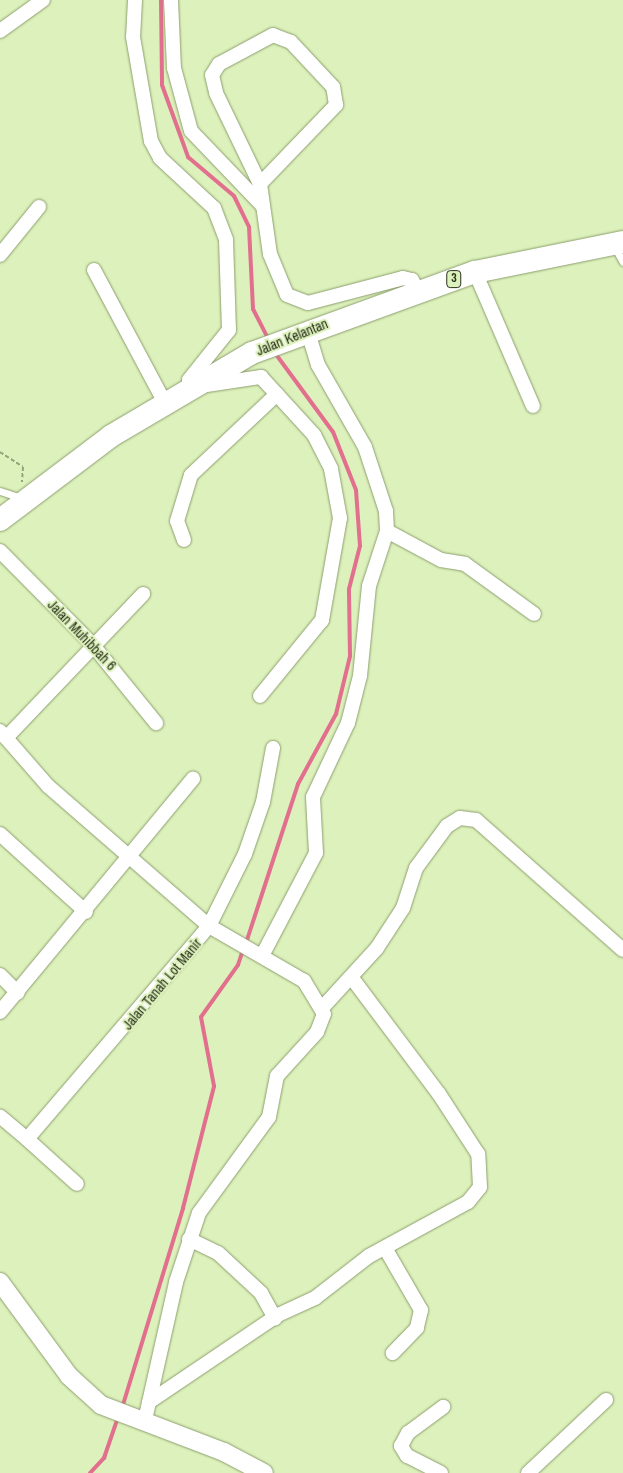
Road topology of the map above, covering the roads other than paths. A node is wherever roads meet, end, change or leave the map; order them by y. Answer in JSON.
{"nodes":[{"id":1,"x":44,"y":0,"type":"edge"},
{"id":2,"x":135,"y":0,"type":"edge"},
{"id":3,"x":171,"y":0,"type":"edge"},
{"id":4,"x":0,"y":31,"type":"edge"},
{"id":5,"x":260,"y":184,"type":"junction"},
{"id":6,"x":263,"y":205,"type":"junction"},
{"id":7,"x":39,"y":207,"type":"dead end"},
{"id":8,"x":619,"y":249,"type":"edge"},
{"id":9,"x":0,"y":255,"type":"edge"},
{"id":10,"x":94,"y":270,"type":"dead end"},
{"id":11,"x":475,"y":272,"type":"junction"},
{"id":12,"x":417,"y":290,"type":"junction"},
{"id":13,"x":299,"y":333,"type":"junction"},
{"id":14,"x":193,"y":386,"type":"junction"},
{"id":15,"x":277,"y":394,"type":"junction"},
{"id":16,"x":165,"y":404,"type":"junction"},
{"id":17,"x":533,"y":406,"type":"dead end"},
{"id":18,"x":0,"y":492,"type":"edge"},
{"id":19,"x":25,"y":499,"type":"junction"},
{"id":20,"x":0,"y":520,"type":"edge"},
{"id":21,"x":387,"y":531,"type":"junction"},
{"id":22,"x":184,"y":540,"type":"dead end"},
{"id":23,"x":0,"y":551,"type":"edge"},
{"id":24,"x":143,"y":594,"type":"dead end"},
{"id":25,"x":534,"y":614,"type":"dead end"},
{"id":26,"x":92,"y":644,"type":"junction"},
{"id":27,"x":260,"y":696,"type":"dead end"},
{"id":28,"x":156,"y":723,"type":"dead end"},
{"id":29,"x":3,"y":735,"type":"edge"},
{"id":30,"x":273,"y":748,"type":"dead end"},
{"id":31,"x":193,"y":779,"type":"dead end"},
{"id":32,"x":0,"y":834,"type":"edge"},
{"id":33,"x":128,"y":859,"type":"junction"},
{"id":34,"x":86,"y":912,"type":"junction"},
{"id":35,"x":209,"y":926,"type":"junction"},
{"id":36,"x":623,"y":950,"type":"edge"},
{"id":37,"x":259,"y":952,"type":"junction"},
{"id":38,"x":0,"y":975,"type":"edge"},
{"id":39,"x":352,"y":978,"type":"junction"},
{"id":40,"x":18,"y":992,"type":"junction"},
{"id":41,"x":321,"y":1003,"type":"junction"},
{"id":42,"x":0,"y":1012,"type":"edge"},
{"id":43,"x":0,"y":1116,"type":"edge"},
{"id":44,"x":26,"y":1139,"type":"junction"},
{"id":45,"x":77,"y":1184,"type":"dead end"},
{"id":46,"x":189,"y":1239,"type":"junction"},
{"id":47,"x":385,"y":1248,"type":"junction"},
{"id":48,"x":0,"y":1282,"type":"edge"},
{"id":49,"x":275,"y":1318,"type":"junction"},
{"id":50,"x":393,"y":1353,"type":"dead end"},
{"id":51,"x":606,"y":1400,"type":"dead end"},
{"id":52,"x":149,"y":1402,"type":"junction"},
{"id":53,"x":443,"y":1407,"type":"dead end"},
{"id":54,"x":141,"y":1419,"type":"junction"},
{"id":55,"x":264,"y":1473,"type":"edge"},
{"id":56,"x":441,"y":1473,"type":"edge"},
{"id":57,"x":528,"y":1473,"type":"edge"}],
"edges":[{"from":1,"to":4,"type":"street"},
{"from":2,"to":14,"type":"street"},
{"from":3,"to":6,"type":"street"},
{"from":5,"to":5,"type":"street"},
{"from":5,"to":6,"type":"street"},
{"from":6,"to":12,"type":"street"},
{"from":7,"to":9,"type":"street"},
{"from":8,"to":11,"type":"highway","name":"Jalan Kelantan","number":"3"},
{"from":10,"to":16,"type":"street"},
{"from":11,"to":12,"type":"highway","name":"Jalan Kelantan","number":"3"},
{"from":11,"to":17,"type":"street"},
{"from":12,"to":13,"type":"highway","name":"Jalan Kelantan","number":"3"},
{"from":13,"to":14,"type":"highway","name":"Jalan Kelantan","number":"3"},
{"from":13,"to":21,"type":"street"},
{"from":14,"to":15,"type":"street"},
{"from":14,"to":16,"type":"highway","name":"Jalan Kelantan","number":"3"},
{"from":15,"to":22,"type":"street"},
{"from":15,"to":27,"type":"street"},
{"from":16,"to":19,"type":"highway","name":"Jalan Kelantan","number":"3"},
{"from":18,"to":19,"type":"lane"},
{"from":19,"to":20,"type":"highway","name":"Jalan Kelantan","number":"3"},
{"from":21,"to":25,"type":"street"},
{"from":21,"to":37,"type":"street"},
{"from":23,"to":26,"type":"street","name":"Jalan Muhibbah 6"},
{"from":24,"to":26,"type":"street"},
{"from":26,"to":28,"type":"street","name":"Jalan Muhibbah 6"},
{"from":26,"to":29,"type":"street"},
{"from":29,"to":33,"type":"street","name":"Jalan Tanah Lot Manir"},
{"from":30,"to":35,"type":"street"},
{"from":31,"to":33,"type":"street"},
{"from":32,"to":34,"type":"street"},
{"from":33,"to":34,"type":"street"},
{"from":33,"to":35,"type":"street","name":"Jalan Tanah Lot Manir"},
{"from":34,"to":40,"type":"street"},
{"from":35,"to":37,"type":"street"},
{"from":35,"to":44,"type":"street","name":"Jalan Tanah Lot Manir"},
{"from":36,"to":39,"type":"street"},
{"from":37,"to":41,"type":"street"},
{"from":38,"to":40,"type":"street"},
{"from":39,"to":41,"type":"street"},
{"from":39,"to":47,"type":"street"},
{"from":40,"to":42,"type":"street"},
{"from":41,"to":46,"type":"street"},
{"from":43,"to":44,"type":"street"},
{"from":44,"to":45,"type":"street"},
{"from":46,"to":49,"type":"street"},
{"from":46,"to":52,"type":"street"},
{"from":47,"to":49,"type":"street"},
{"from":47,"to":50,"type":"street"},
{"from":48,"to":54,"type":"street"},
{"from":49,"to":52,"type":"street"},
{"from":51,"to":57,"type":"street"},
{"from":52,"to":54,"type":"street"},
{"from":53,"to":56,"type":"street"},
{"from":54,"to":55,"type":"street"}]}
